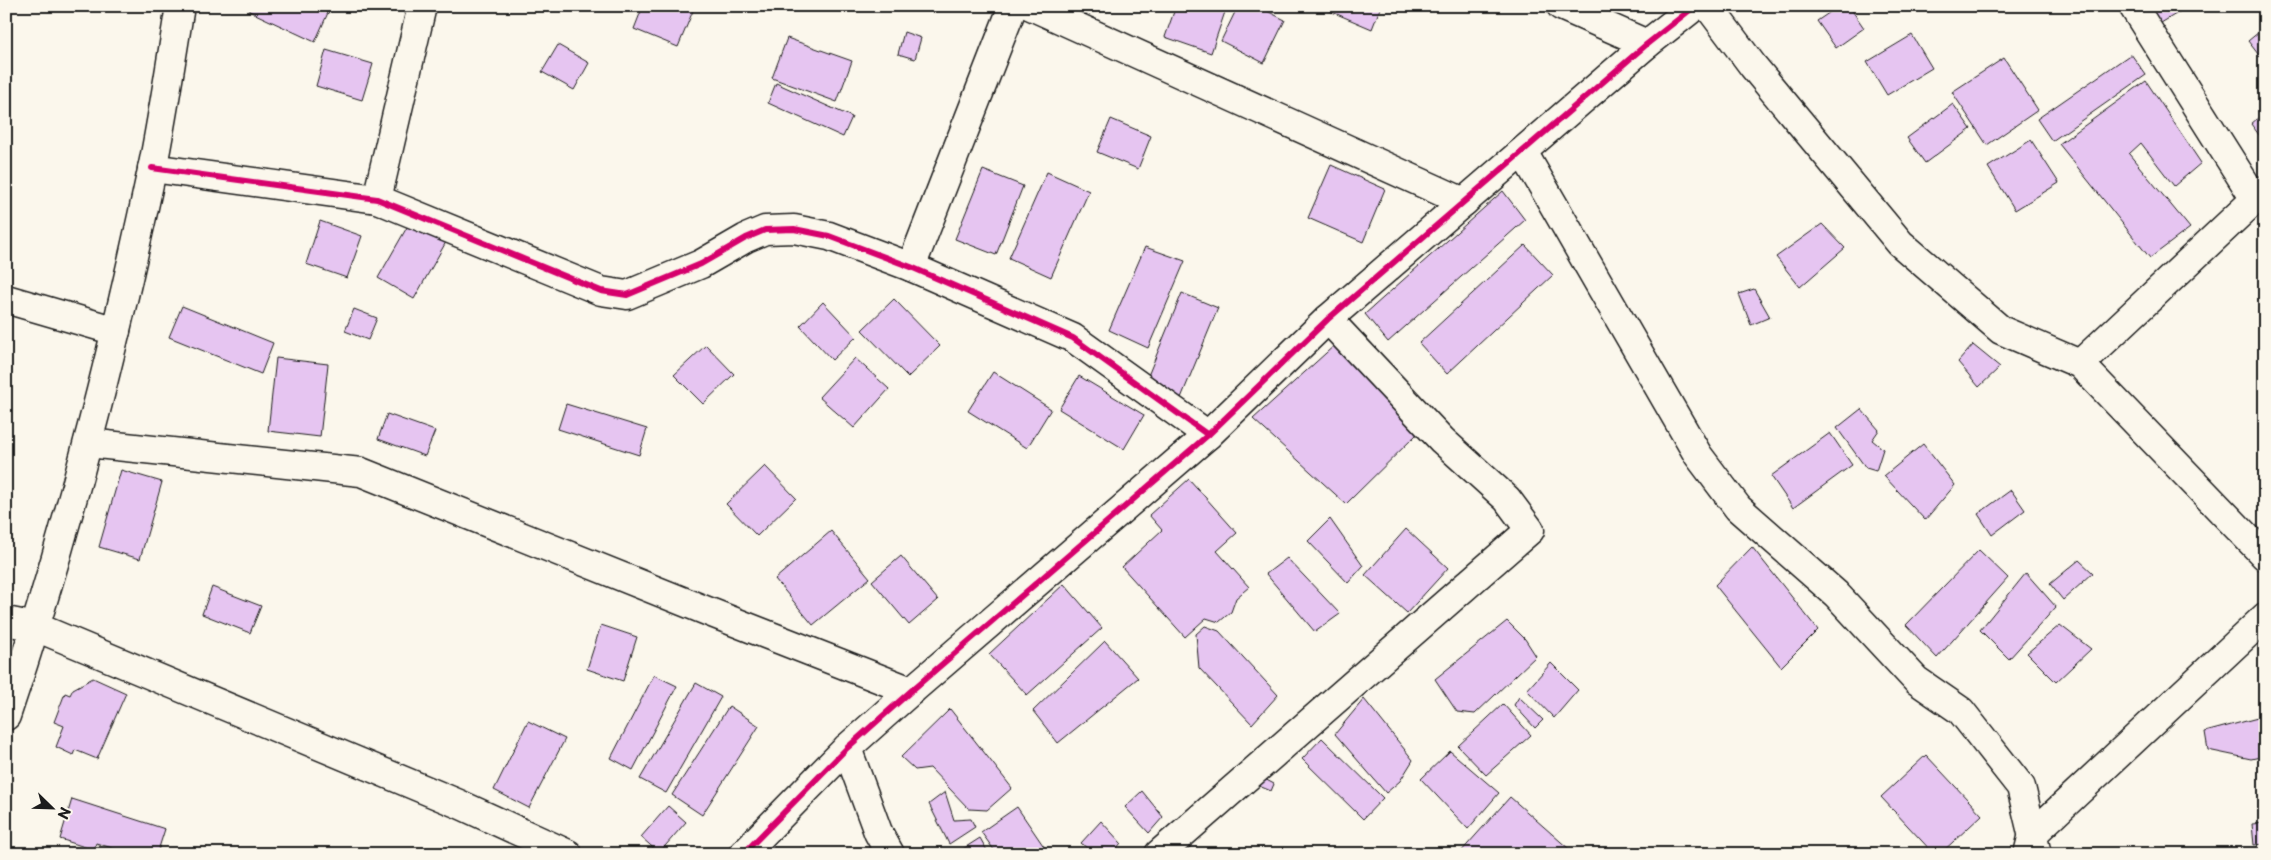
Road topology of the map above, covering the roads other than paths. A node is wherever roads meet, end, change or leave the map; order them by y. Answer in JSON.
{"nodes":[{"id":1,"x":180,"y":6,"type":"edge"},
{"id":2,"x":422,"y":6,"type":"edge"},
{"id":3,"x":1013,"y":6,"type":"edge"},
{"id":4,"x":1031,"y":6,"type":"edge"},
{"id":5,"x":1561,"y":6,"type":"edge"},
{"id":6,"x":1695,"y":6,"type":"edge"},
{"id":7,"x":1708,"y":6,"type":"edge"},
{"id":8,"x":2134,"y":6,"type":"edge"},
{"id":9,"x":1647,"y":44,"type":"junction"},
{"id":10,"x":1523,"y":152,"type":"junction"},
{"id":11,"x":152,"y":168,"type":"junction"},
{"id":12,"x":2260,"y":195,"type":"edge"},
{"id":13,"x":378,"y":199,"type":"junction"},
{"id":14,"x":1464,"y":202,"type":"junction"},
{"id":15,"x":911,"y":267,"type":"junction"},
{"id":16,"x":6,"y":299,"type":"edge"},
{"id":17,"x":1328,"y":319,"type":"junction"},
{"id":18,"x":116,"y":332,"type":"junction"},
{"id":19,"x":2080,"y":364,"type":"junction"},
{"id":20,"x":1208,"y":435,"type":"junction"},
{"id":21,"x":88,"y":443,"type":"junction"},
{"id":22,"x":2265,"y":556,"type":"edge"},
{"id":23,"x":2265,"y":617,"type":"edge"},
{"id":24,"x":6,"y":621,"type":"edge"},
{"id":25,"x":36,"y":627,"type":"junction"},
{"id":26,"x":911,"y":690,"type":"junction"},
{"id":27,"x":6,"y":716,"type":"edge"},
{"id":28,"x":847,"y":748,"type":"junction"},
{"id":29,"x":2033,"y":847,"type":"edge"},
{"id":30,"x":568,"y":854,"type":"edge"},
{"id":31,"x":743,"y":854,"type":"edge"},
{"id":32,"x":890,"y":854,"type":"edge"},
{"id":33,"x":1159,"y":854,"type":"edge"}],
"edges":[{"from":1,"to":11,"type":"street"},
{"from":2,"to":13,"type":"street"},
{"from":3,"to":15,"type":"street"},
{"from":4,"to":14,"type":"street"},
{"from":5,"to":9,"type":"street"},
{"from":6,"to":9,"type":"street"},
{"from":7,"to":19,"type":"street"},
{"from":8,"to":12,"type":"street"},
{"from":9,"to":10,"type":"street"},
{"from":10,"to":14,"type":"street"},
{"from":10,"to":29,"type":"street"},
{"from":11,"to":13,"type":"street"},
{"from":11,"to":18,"type":"street"},
{"from":12,"to":19,"type":"street"},
{"from":13,"to":15,"type":"street"},
{"from":14,"to":17,"type":"street"},
{"from":15,"to":20,"type":"street"},
{"from":16,"to":18,"type":"street"},
{"from":17,"to":20,"type":"street"},
{"from":17,"to":33,"type":"street"},
{"from":18,"to":21,"type":"street"},
{"from":19,"to":22,"type":"street"},
{"from":20,"to":26,"type":"street"},
{"from":21,"to":25,"type":"street"},
{"from":21,"to":26,"type":"street"},
{"from":23,"to":29,"type":"street"},
{"from":24,"to":25,"type":"street"},
{"from":25,"to":27,"type":"street"},
{"from":25,"to":30,"type":"street"},
{"from":26,"to":28,"type":"street"},
{"from":28,"to":31,"type":"street"},
{"from":28,"to":32,"type":"street"}]}
